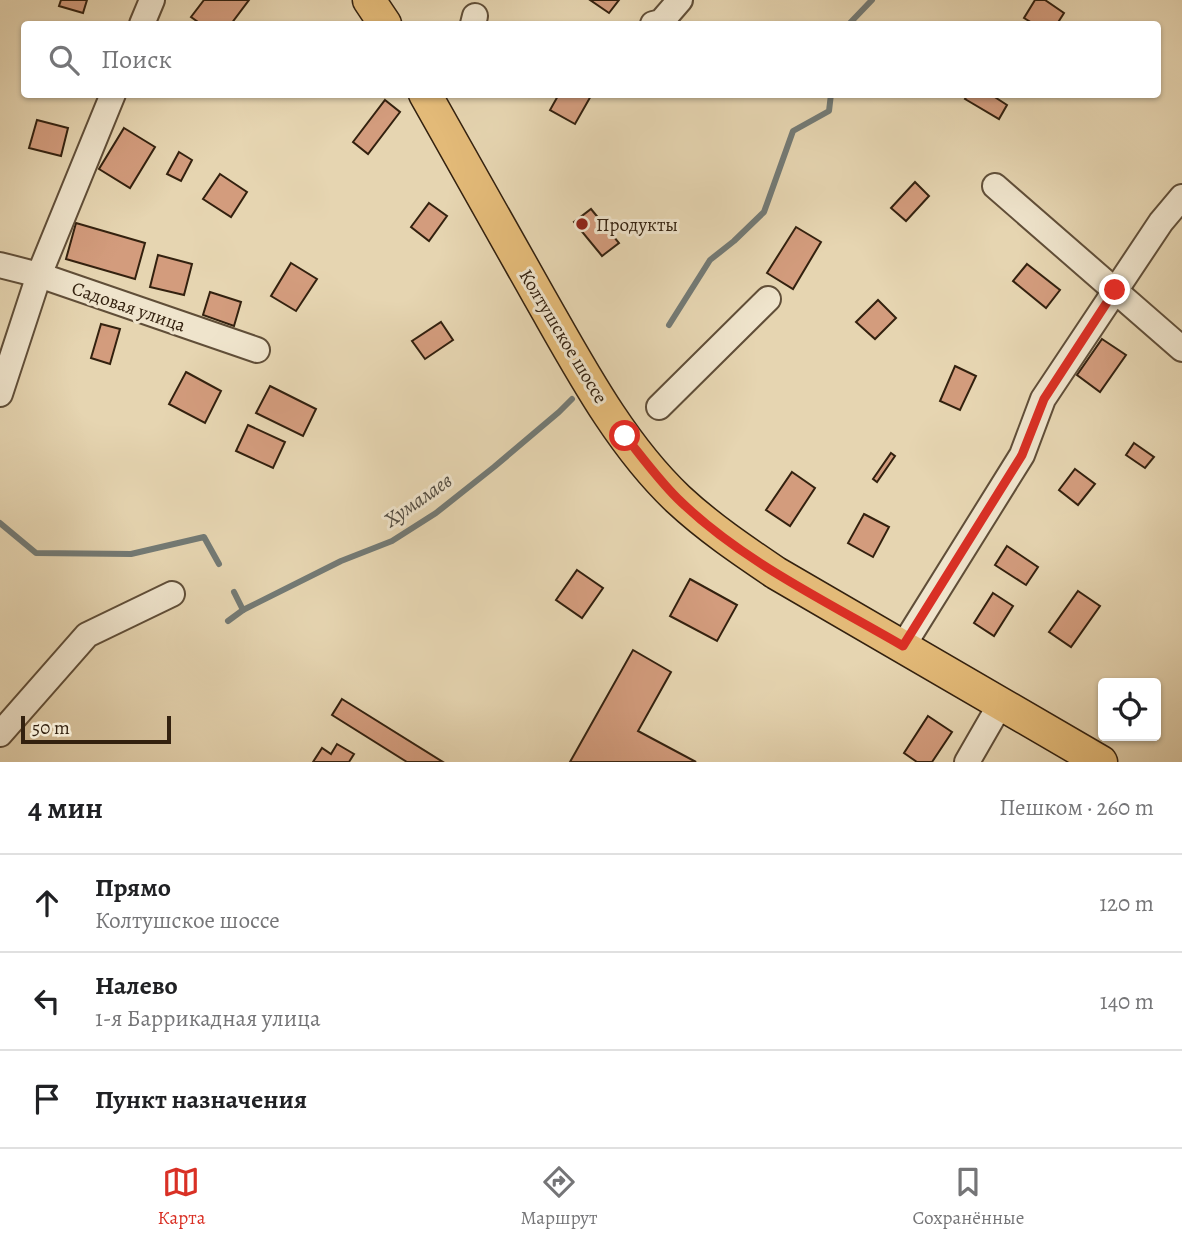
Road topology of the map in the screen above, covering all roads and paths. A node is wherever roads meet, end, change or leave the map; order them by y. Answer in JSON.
{"nodes":[{"id":1,"x":152,"y":0,"type":"edge"},
{"id":2,"x":369,"y":0,"type":"edge"},
{"id":3,"x":680,"y":0,"type":"edge"},
{"id":4,"x":143,"y":21,"type":"edge"},
{"id":5,"x":383,"y":21,"type":"edge"},
{"id":6,"x":662,"y":21,"type":"edge"},
{"id":7,"x":111,"y":98,"type":"edge"},
{"id":8,"x":427,"y":98,"type":"edge"},
{"id":9,"x":995,"y":186,"type":"dead end"},
{"id":10,"x":1182,"y":197,"type":"edge"},
{"id":11,"x":0,"y":265,"type":"edge"},
{"id":12,"x":39,"y":275,"type":"junction"},
{"id":13,"x":1115,"y":290,"type":"junction"},
{"id":14,"x":768,"y":299,"type":"dead end"},
{"id":15,"x":1182,"y":349,"type":"edge"},
{"id":16,"x":257,"y":350,"type":"dead end"},
{"id":17,"x":0,"y":394,"type":"edge"},
{"id":18,"x":659,"y":407,"type":"dead end"},
{"id":19,"x":173,"y":594,"type":"dead end"},
{"id":20,"x":903,"y":646,"type":"junction"},
{"id":21,"x":1001,"y":703,"type":"junction"},
{"id":22,"x":0,"y":734,"type":"edge"},
{"id":23,"x":967,"y":762,"type":"edge"},
{"id":24,"x":1101,"y":762,"type":"edge"}],
"edges":[{"from":1,"to":4,"type":"street"},
{"from":2,"to":5,"type":"main road"},
{"from":3,"to":6,"type":"street"},
{"from":7,"to":12,"type":"street"},
{"from":8,"to":20,"type":"main road","name":"Колтушское шоссе"},
{"from":9,"to":13,"type":"street"},
{"from":10,"to":13,"type":"street"},
{"from":11,"to":12,"type":"street","name":"Садовая улица"},
{"from":12,"to":16,"type":"street","name":"Садовая улица"},
{"from":12,"to":17,"type":"street"},
{"from":13,"to":15,"type":"street"},
{"from":13,"to":20,"type":"street"},
{"from":14,"to":18,"type":"street"},
{"from":19,"to":22,"type":"street"},
{"from":20,"to":21,"type":"main road","name":"Колтушское шоссе"},
{"from":21,"to":23,"type":"street"},
{"from":21,"to":24,"type":"main road","name":"Колтушское шоссе"}]}
